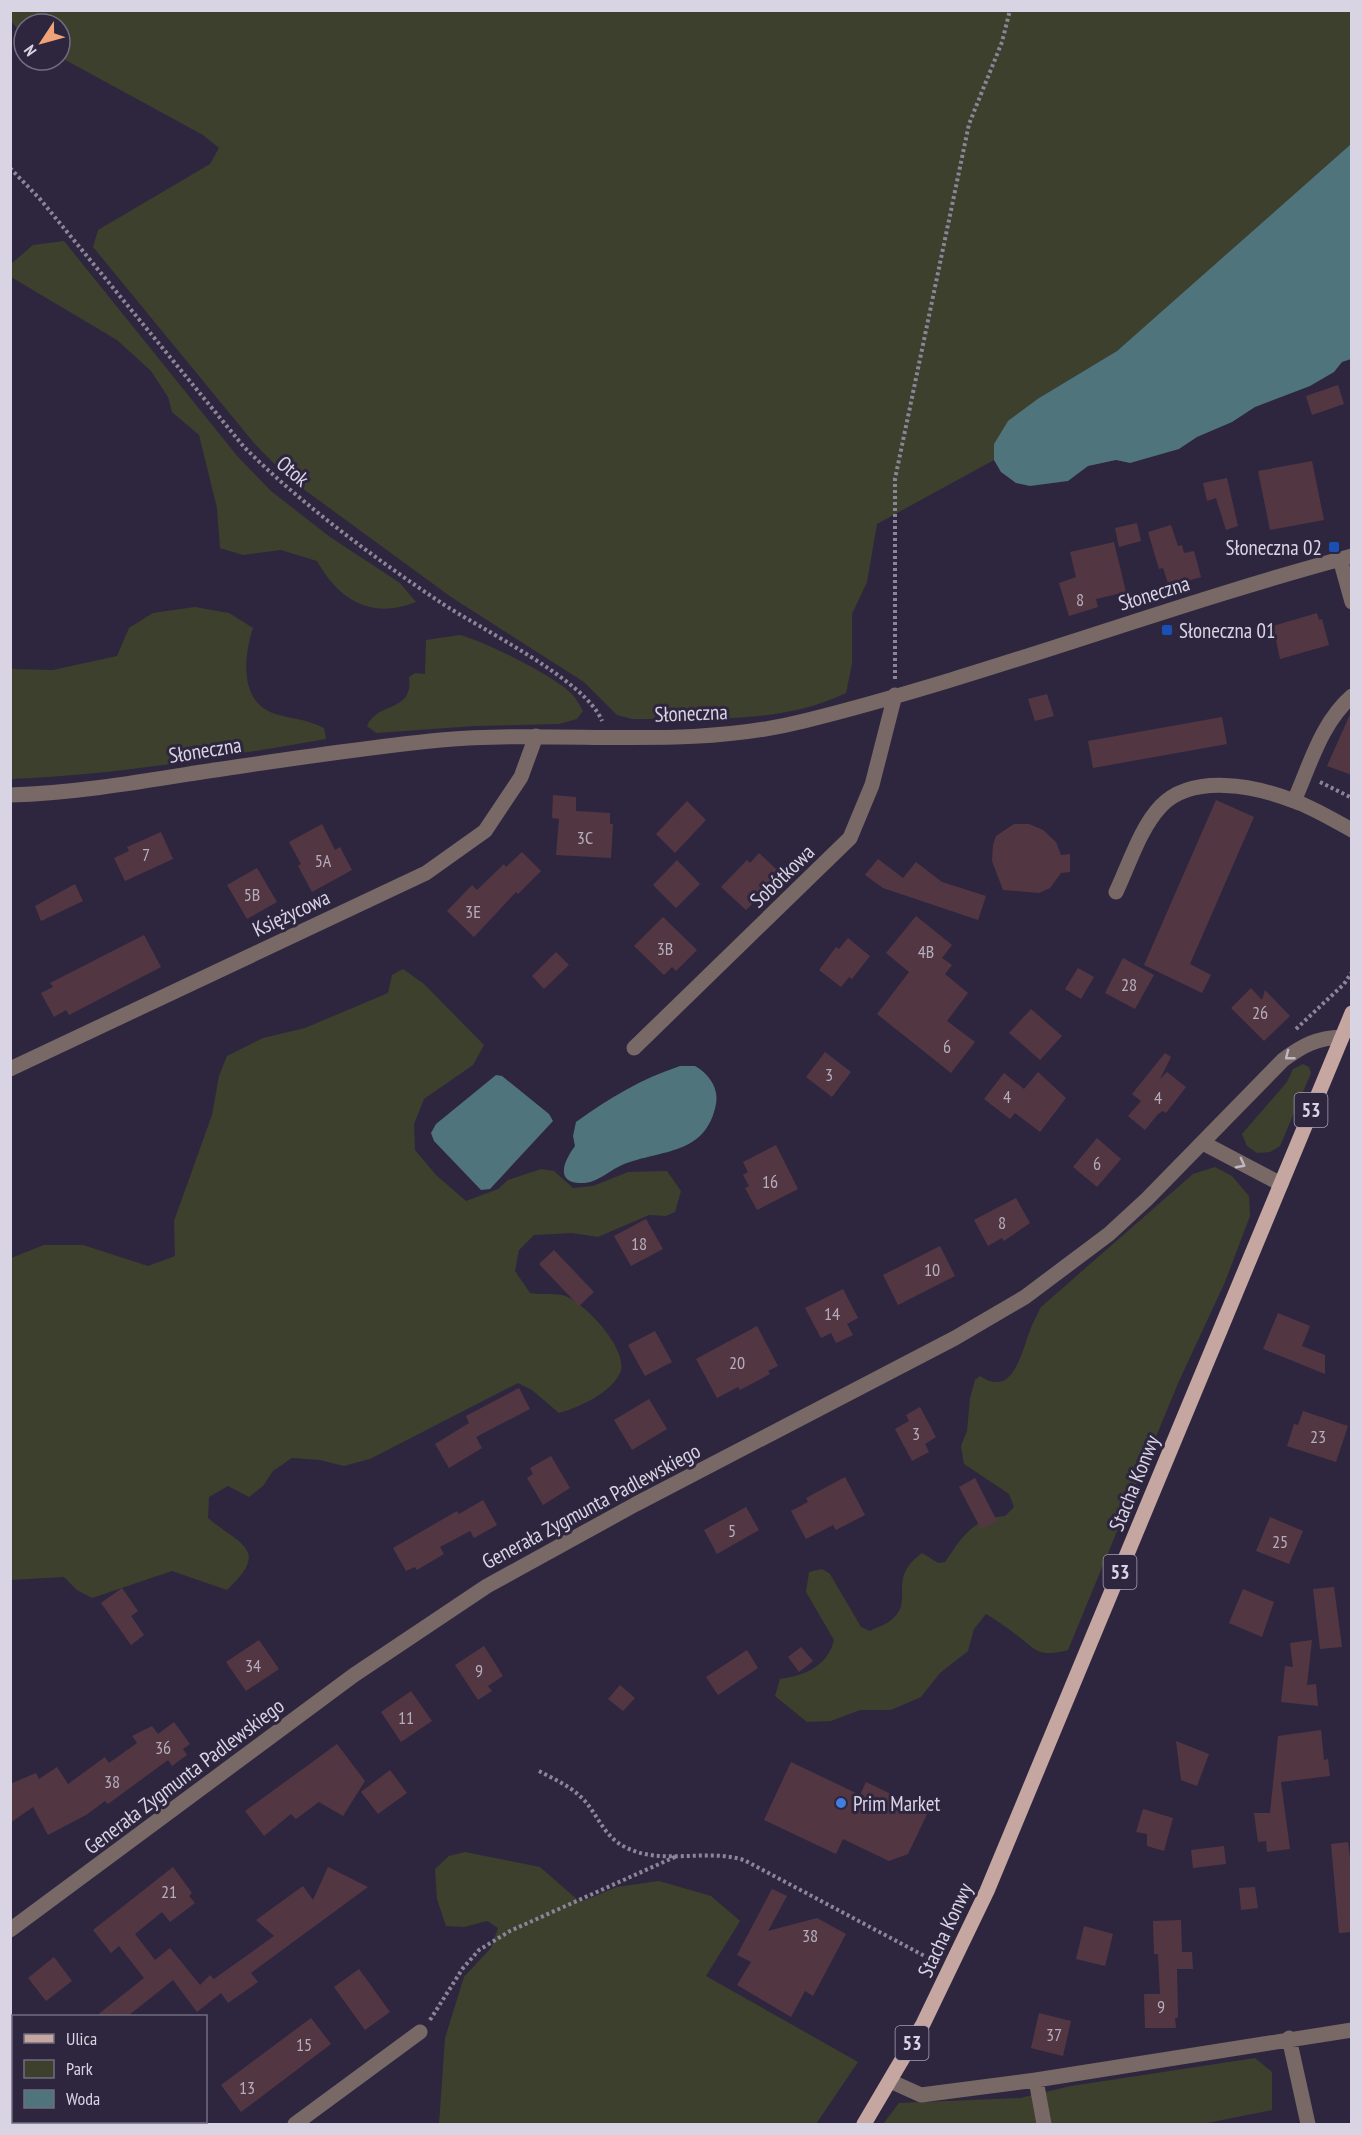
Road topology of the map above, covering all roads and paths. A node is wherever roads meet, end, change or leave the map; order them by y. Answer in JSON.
{"nodes":[{"id":1,"x":1010,"y":10,"type":"edge"},
{"id":2,"x":10,"y":168,"type":"edge"},
{"id":3,"x":1346,"y":558,"type":"edge"},
{"id":4,"x":1352,"y":602,"type":"edge"},
{"id":5,"x":895,"y":695,"type":"junction"},
{"id":6,"x":1352,"y":696,"type":"edge"},
{"id":7,"x":536,"y":736,"type":"junction"},
{"id":8,"x":608,"y":736,"type":"junction"},
{"id":9,"x":1305,"y":776,"type":"junction"},
{"id":10,"x":10,"y":795,"type":"edge"},
{"id":11,"x":1352,"y":798,"type":"edge"},
{"id":12,"x":1294,"y":801,"type":"junction"},
{"id":13,"x":1352,"y":830,"type":"edge"},
{"id":14,"x":1116,"y":892,"type":"dead end"},
{"id":15,"x":1352,"y":1013,"type":"edge"},
{"id":16,"x":1342,"y":1037,"type":"junction"},
{"id":17,"x":634,"y":1048,"type":"dead end"},
{"id":18,"x":10,"y":1069,"type":"edge"},
{"id":19,"x":1203,"y":1143,"type":"junction"},
{"id":20,"x":1281,"y":1184,"type":"junction"},
{"id":21,"x":539,"y":1771,"type":"dead end"},
{"id":22,"x":680,"y":1855,"type":"junction"},
{"id":23,"x":10,"y":1930,"type":"edge"},
{"id":24,"x":951,"y":1970,"type":"junction"},
{"id":25,"x":1352,"y":2030,"type":"edge"},
{"id":26,"x":420,"y":2032,"type":"joint"},
{"id":27,"x":1289,"y":2038,"type":"junction"},
{"id":28,"x":1036,"y":2080,"type":"junction"},
{"id":29,"x":891,"y":2081,"type":"junction"},
{"id":30,"x":295,"y":2124,"type":"edge"},
{"id":31,"x":864,"y":2124,"type":"edge"},
{"id":32,"x":1044,"y":2124,"type":"edge"},
{"id":33,"x":1308,"y":2124,"type":"edge"}],
"edges":[{"from":1,"to":5,"type":"path"},
{"from":2,"to":8,"type":"path","name":"Otok"},
{"from":3,"to":4,"type":"street"},
{"from":3,"to":5,"type":"street","name":"Słoneczna"},
{"from":5,"to":8,"type":"street","name":"Słoneczna"},
{"from":5,"to":17,"type":"street","name":"Sobótkowa"},
{"from":6,"to":9,"type":"street"},
{"from":7,"to":8,"type":"street","name":"Słoneczna"},
{"from":7,"to":10,"type":"street","name":"Słoneczna"},
{"from":7,"to":18,"type":"street","name":"Księżycowa"},
{"from":9,"to":11,"type":"path"},
{"from":9,"to":12,"type":"street"},
{"from":12,"to":13,"type":"street"},
{"from":12,"to":14,"type":"street"},
{"from":15,"to":16,"type":"main road","name":"Stacha Konwy","number":"53"},
{"from":16,"to":19,"type":"street","name":"Generała Zygmunta Padlewskiego","one_way":true},
{"from":16,"to":20,"type":"main road","name":"Stacha Konwy","number":"53"},
{"from":19,"to":20,"type":"street","one_way":true},
{"from":19,"to":23,"type":"street","name":"Generała Zygmunta Padlewskiego"},
{"from":20,"to":24,"type":"main road","name":"Stacha Konwy","number":"53"},
{"from":21,"to":22,"type":"path"},
{"from":22,"to":24,"type":"path"},
{"from":22,"to":26,"type":"path"},
{"from":24,"to":29,"type":"main road","name":"Stacha Konwy","number":"53"},
{"from":25,"to":27,"type":"street"},
{"from":26,"to":30,"type":"street"},
{"from":27,"to":28,"type":"street"},
{"from":27,"to":33,"type":"street"},
{"from":28,"to":29,"type":"street"},
{"from":28,"to":32,"type":"street"},
{"from":29,"to":31,"type":"main road","name":"Stacha Konwy","number":"53"}]}
